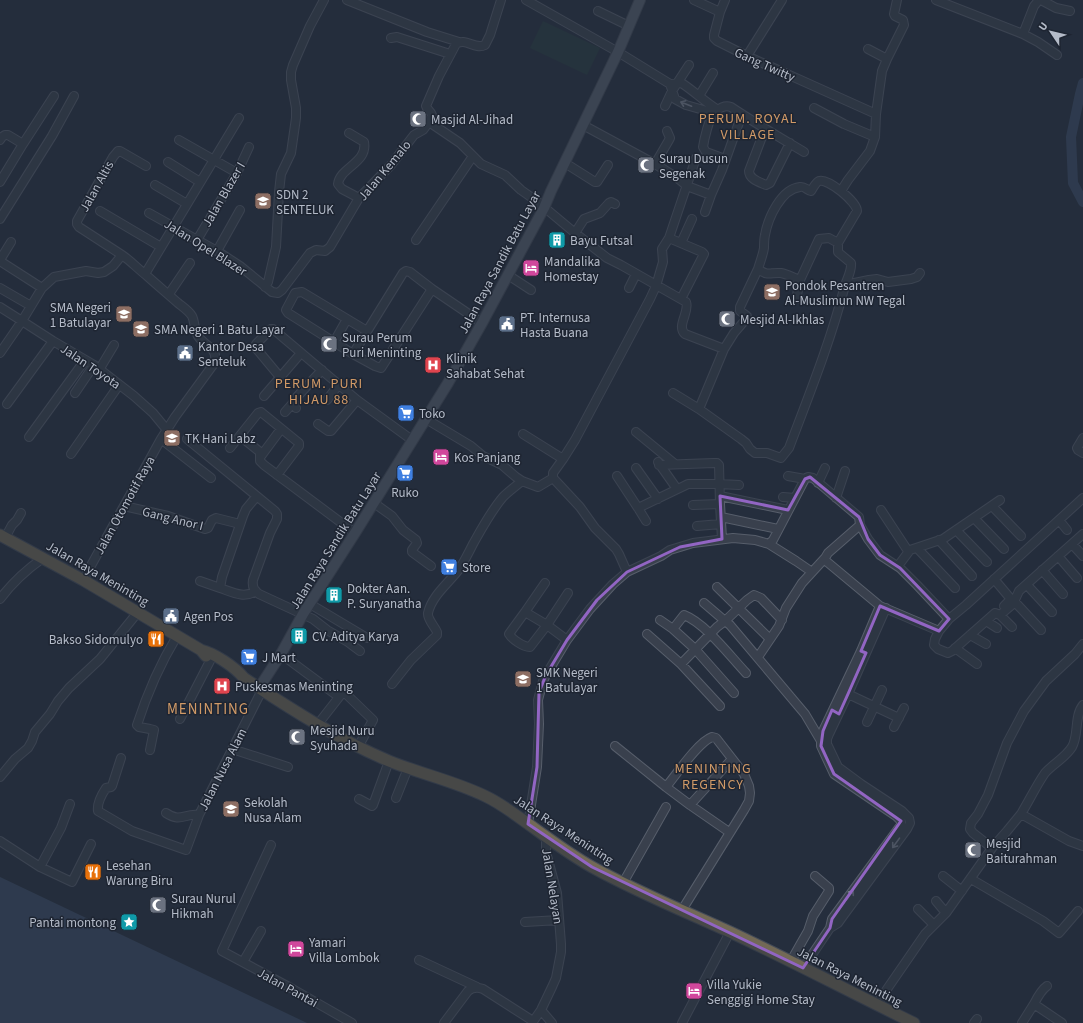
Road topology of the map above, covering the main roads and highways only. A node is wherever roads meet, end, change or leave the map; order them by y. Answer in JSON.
{"nodes":[{"id":1,"x":640,"y":0,"type":"edge"},
{"id":2,"x":3,"y":537,"type":"edge"},
{"id":3,"x":201,"y":650,"type":"junction"},
{"id":4,"x":244,"y":678,"type":"junction"},
{"id":5,"x":261,"y":689,"type":"junction"},
{"id":6,"x":914,"y":1023,"type":"edge"}],
"edges":[{"from":1,"to":5,"type":"main road","name":"Jalan Raya Sandik Batu Layar"},
{"from":2,"to":3,"type":"highway","name":"Jalan Raya Meninting"},
{"from":3,"to":4,"type":"highway","name":"Jalan Raya Meninting"},
{"from":3,"to":4,"type":"highway","name":"Jalan Raya Meninting"},
{"from":4,"to":5,"type":"highway","name":"Jalan Raya Meninting"},
{"from":5,"to":6,"type":"highway","name":"Jalan Raya Meninting"}]}
